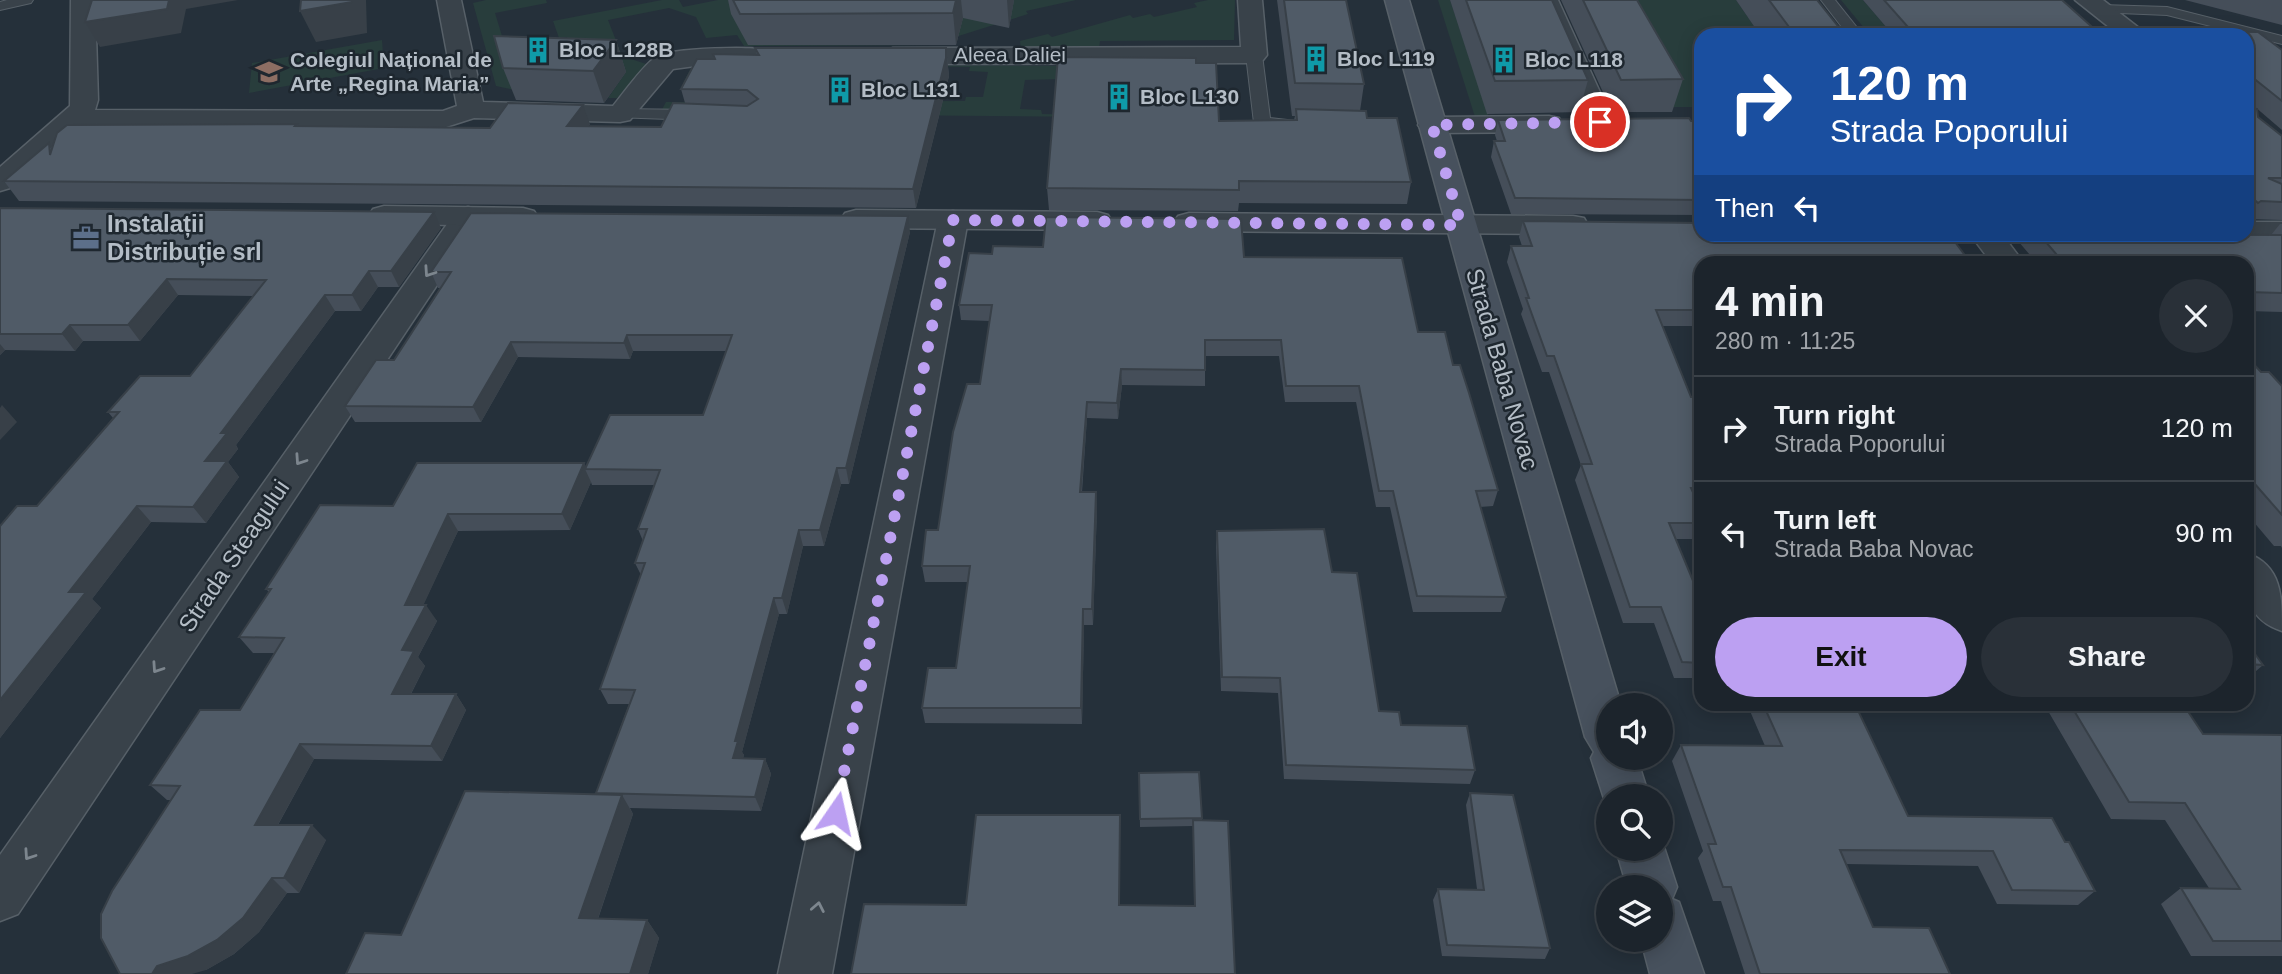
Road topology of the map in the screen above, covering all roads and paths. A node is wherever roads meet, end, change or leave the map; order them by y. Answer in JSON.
{"nodes":[{"id":1,"x":26,"y":0,"type":"edge"},
{"id":2,"x":83,"y":0,"type":"edge"},
{"id":3,"x":449,"y":0,"type":"edge"},
{"id":4,"x":1250,"y":0,"type":"edge"},
{"id":5,"x":1397,"y":0,"type":"edge"},
{"id":6,"x":1546,"y":0,"type":"edge"},
{"id":7,"x":1828,"y":0,"type":"edge"},
{"id":8,"x":2094,"y":4,"type":"edge"},
{"id":9,"x":0,"y":6,"type":"edge"},
{"id":10,"x":1850,"y":28,"type":"edge"},
{"id":11,"x":2126,"y":28,"type":"edge"},
{"id":12,"x":2234,"y":28,"type":"edge"},
{"id":13,"x":2254,"y":33,"type":"edge"},
{"id":14,"x":2282,"y":40,"type":"edge"},
{"id":15,"x":1254,"y":55,"type":"junction"},
{"id":16,"x":791,"y":56,"type":"edge"},
{"id":17,"x":872,"y":56,"type":"edge"},
{"id":18,"x":471,"y":110,"type":"junction"},
{"id":19,"x":620,"y":114,"type":"junction"},
{"id":20,"x":713,"y":116,"type":"edge"},
{"id":21,"x":73,"y":118,"type":"junction"},
{"id":22,"x":1303,"y":124,"type":"edge"},
{"id":23,"x":1432,"y":125,"type":"junction"},
{"id":24,"x":0,"y":182,"type":"edge"},
{"id":25,"x":358,"y":215,"type":"edge"},
{"id":26,"x":468,"y":216,"type":"junction"},
{"id":27,"x":551,"y":217,"type":"edge"},
{"id":28,"x":828,"y":219,"type":"edge"},
{"id":29,"x":953,"y":220,"type":"junction"},
{"id":30,"x":1461,"y":225,"type":"junction"},
{"id":31,"x":1595,"y":226,"type":"edge"},
{"id":32,"x":2254,"y":231,"type":"edge"},
{"id":33,"x":2282,"y":232,"type":"edge"},
{"id":34,"x":1991,"y":242,"type":"edge"},
{"id":35,"x":2002,"y":256,"type":"edge"},
{"id":36,"x":2254,"y":578,"type":"edge"},
{"id":37,"x":2282,"y":614,"type":"edge"},
{"id":38,"x":1596,"y":695,"type":"edge"},
{"id":39,"x":0,"y":897,"type":"edge"},
{"id":40,"x":1671,"y":952,"type":"edge"},
{"id":41,"x":805,"y":974,"type":"edge"},
{"id":42,"x":1677,"y":974,"type":"edge"}],
"edges":[{"from":1,"to":9,"type":"lane"},
{"from":2,"to":21,"type":"street"},
{"from":3,"to":18,"type":"street"},
{"from":4,"to":15,"type":"street"},
{"from":5,"to":23,"type":"main road","name":"Strada Baba Novac"},
{"from":6,"to":23,"type":"street"},
{"from":7,"to":10,"type":"lane"},
{"from":8,"to":11,"type":"street"},
{"from":8,"to":12,"type":"lane"},
{"from":13,"to":14,"type":"lane"},
{"from":15,"to":17,"type":"street","name":"Aleea Daliei"},
{"from":15,"to":22,"type":"lane"},
{"from":16,"to":19,"type":"street"},
{"from":18,"to":19,"type":"street"},
{"from":18,"to":21,"type":"street"},
{"from":19,"to":20,"type":"lane"},
{"from":21,"to":24,"type":"street"},
{"from":23,"to":30,"type":"main road","name":"Strada Baba Novac"},
{"from":25,"to":26,"type":"street"},
{"from":26,"to":27,"type":"street"},
{"from":26,"to":39,"type":"street","name":"Strada Steagului","one_way":true},
{"from":28,"to":29,"type":"street"},
{"from":29,"to":30,"type":"street"},
{"from":41,"to":29,"type":"street","one_way":true},
{"from":30,"to":31,"type":"street"},
{"from":30,"to":38,"type":"main road","name":"Strada Baba Novac"},
{"from":32,"to":33,"type":"street"},
{"from":34,"to":35,"type":"street"},
{"from":36,"to":37,"type":"street"},
{"from":40,"to":42,"type":"main road"}]}
